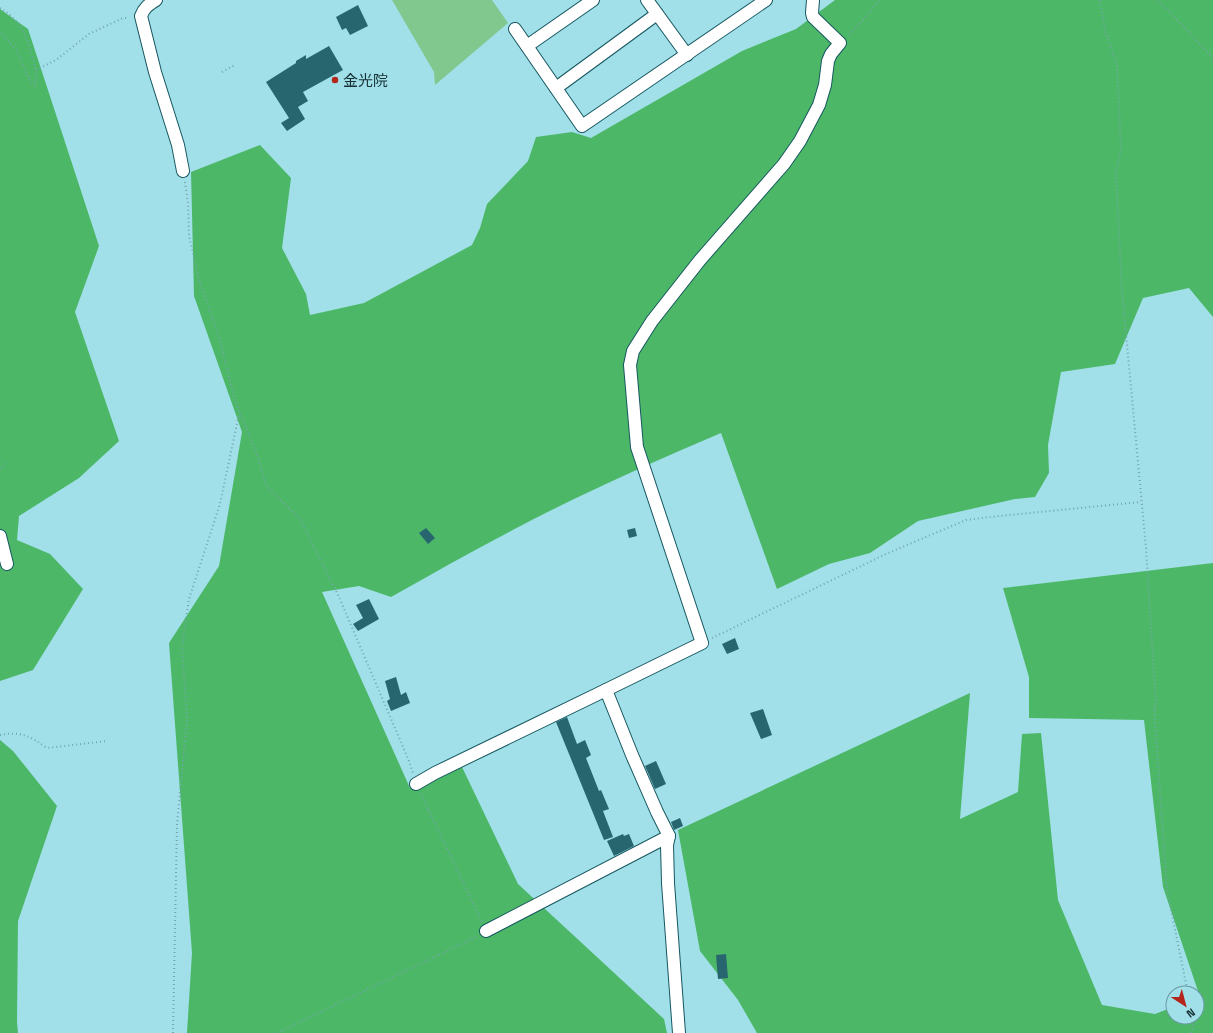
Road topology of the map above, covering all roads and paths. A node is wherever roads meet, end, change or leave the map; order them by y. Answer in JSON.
{"nodes":[{"id":1,"x":156,"y":0,"type":"edge"},
{"id":2,"x":593,"y":0,"type":"edge"},
{"id":3,"x":647,"y":0,"type":"edge"},
{"id":4,"x":766,"y":0,"type":"edge"},
{"id":5,"x":813,"y":0,"type":"edge"},
{"id":6,"x":880,"y":0,"type":"edge"},
{"id":7,"x":1100,"y":0,"type":"edge"},
{"id":8,"x":1157,"y":0,"type":"edge"},
{"id":9,"x":0,"y":8,"type":"edge"},
{"id":10,"x":143,"y":10,"type":"junction"},
{"id":11,"x":657,"y":14,"type":"junction"},
{"id":12,"x":515,"y":29,"type":"dead end"},
{"id":13,"x":0,"y":32,"type":"edge"},
{"id":14,"x":840,"y":43,"type":"junction"},
{"id":15,"x":527,"y":46,"type":"junction"},
{"id":16,"x":686,"y":54,"type":"junction"},
{"id":17,"x":1213,"y":58,"type":"edge"},
{"id":18,"x":235,"y":65,"type":"dead end"},
{"id":19,"x":36,"y":70,"type":"junction"},
{"id":20,"x":222,"y":72,"type":"dead end"},
{"id":21,"x":556,"y":88,"type":"junction"},
{"id":22,"x":183,"y":171,"type":"joint"},
{"id":23,"x":239,"y":412,"type":"junction"},
{"id":24,"x":6,"y":462,"type":"dead end"},
{"id":25,"x":0,"y":469,"type":"edge"},
{"id":26,"x":1141,"y":502,"type":"junction"},
{"id":27,"x":0,"y":536,"type":"edge"},
{"id":28,"x":7,"y":564,"type":"dead end"},
{"id":29,"x":702,"y":643,"type":"junction"},
{"id":30,"x":606,"y":690,"type":"junction"},
{"id":31,"x":0,"y":735,"type":"edge"},
{"id":32,"x":106,"y":741,"type":"dead end"},
{"id":33,"x":416,"y":784,"type":"junction"},
{"id":34,"x":669,"y":836,"type":"junction"},
{"id":35,"x":486,"y":932,"type":"junction"},
{"id":36,"x":1186,"y":985,"type":"edge"},
{"id":37,"x":173,"y":1033,"type":"edge"},
{"id":38,"x":277,"y":1033,"type":"edge"},
{"id":39,"x":679,"y":1033,"type":"edge"}],
"edges":[{"from":1,"to":10,"type":"street"},
{"from":2,"to":15,"type":"street"},
{"from":3,"to":11,"type":"street"},
{"from":4,"to":16,"type":"street"},
{"from":5,"to":14,"type":"street"},
{"from":6,"to":14,"type":"path"},
{"from":7,"to":26,"type":"path"},
{"from":8,"to":17,"type":"path"},
{"from":9,"to":19,"type":"path"},
{"from":10,"to":19,"type":"path"},
{"from":10,"to":22,"type":"street"},
{"from":11,"to":16,"type":"street"},
{"from":11,"to":21,"type":"street"},
{"from":12,"to":15,"type":"street"},
{"from":13,"to":19,"type":"path"},
{"from":14,"to":29,"type":"street"},
{"from":15,"to":21,"type":"street"},
{"from":16,"to":21,"type":"street"},
{"from":18,"to":20,"type":"path"},
{"from":22,"to":23,"type":"path"},
{"from":23,"to":33,"type":"path"},
{"from":23,"to":37,"type":"path"},
{"from":24,"to":25,"type":"path"},
{"from":26,"to":29,"type":"path"},
{"from":26,"to":36,"type":"path"},
{"from":27,"to":28,"type":"street"},
{"from":29,"to":30,"type":"street"},
{"from":30,"to":33,"type":"street"},
{"from":30,"to":34,"type":"street"},
{"from":31,"to":32,"type":"path"},
{"from":33,"to":35,"type":"path"},
{"from":34,"to":35,"type":"street"},
{"from":34,"to":39,"type":"street"},
{"from":35,"to":38,"type":"path"}]}
